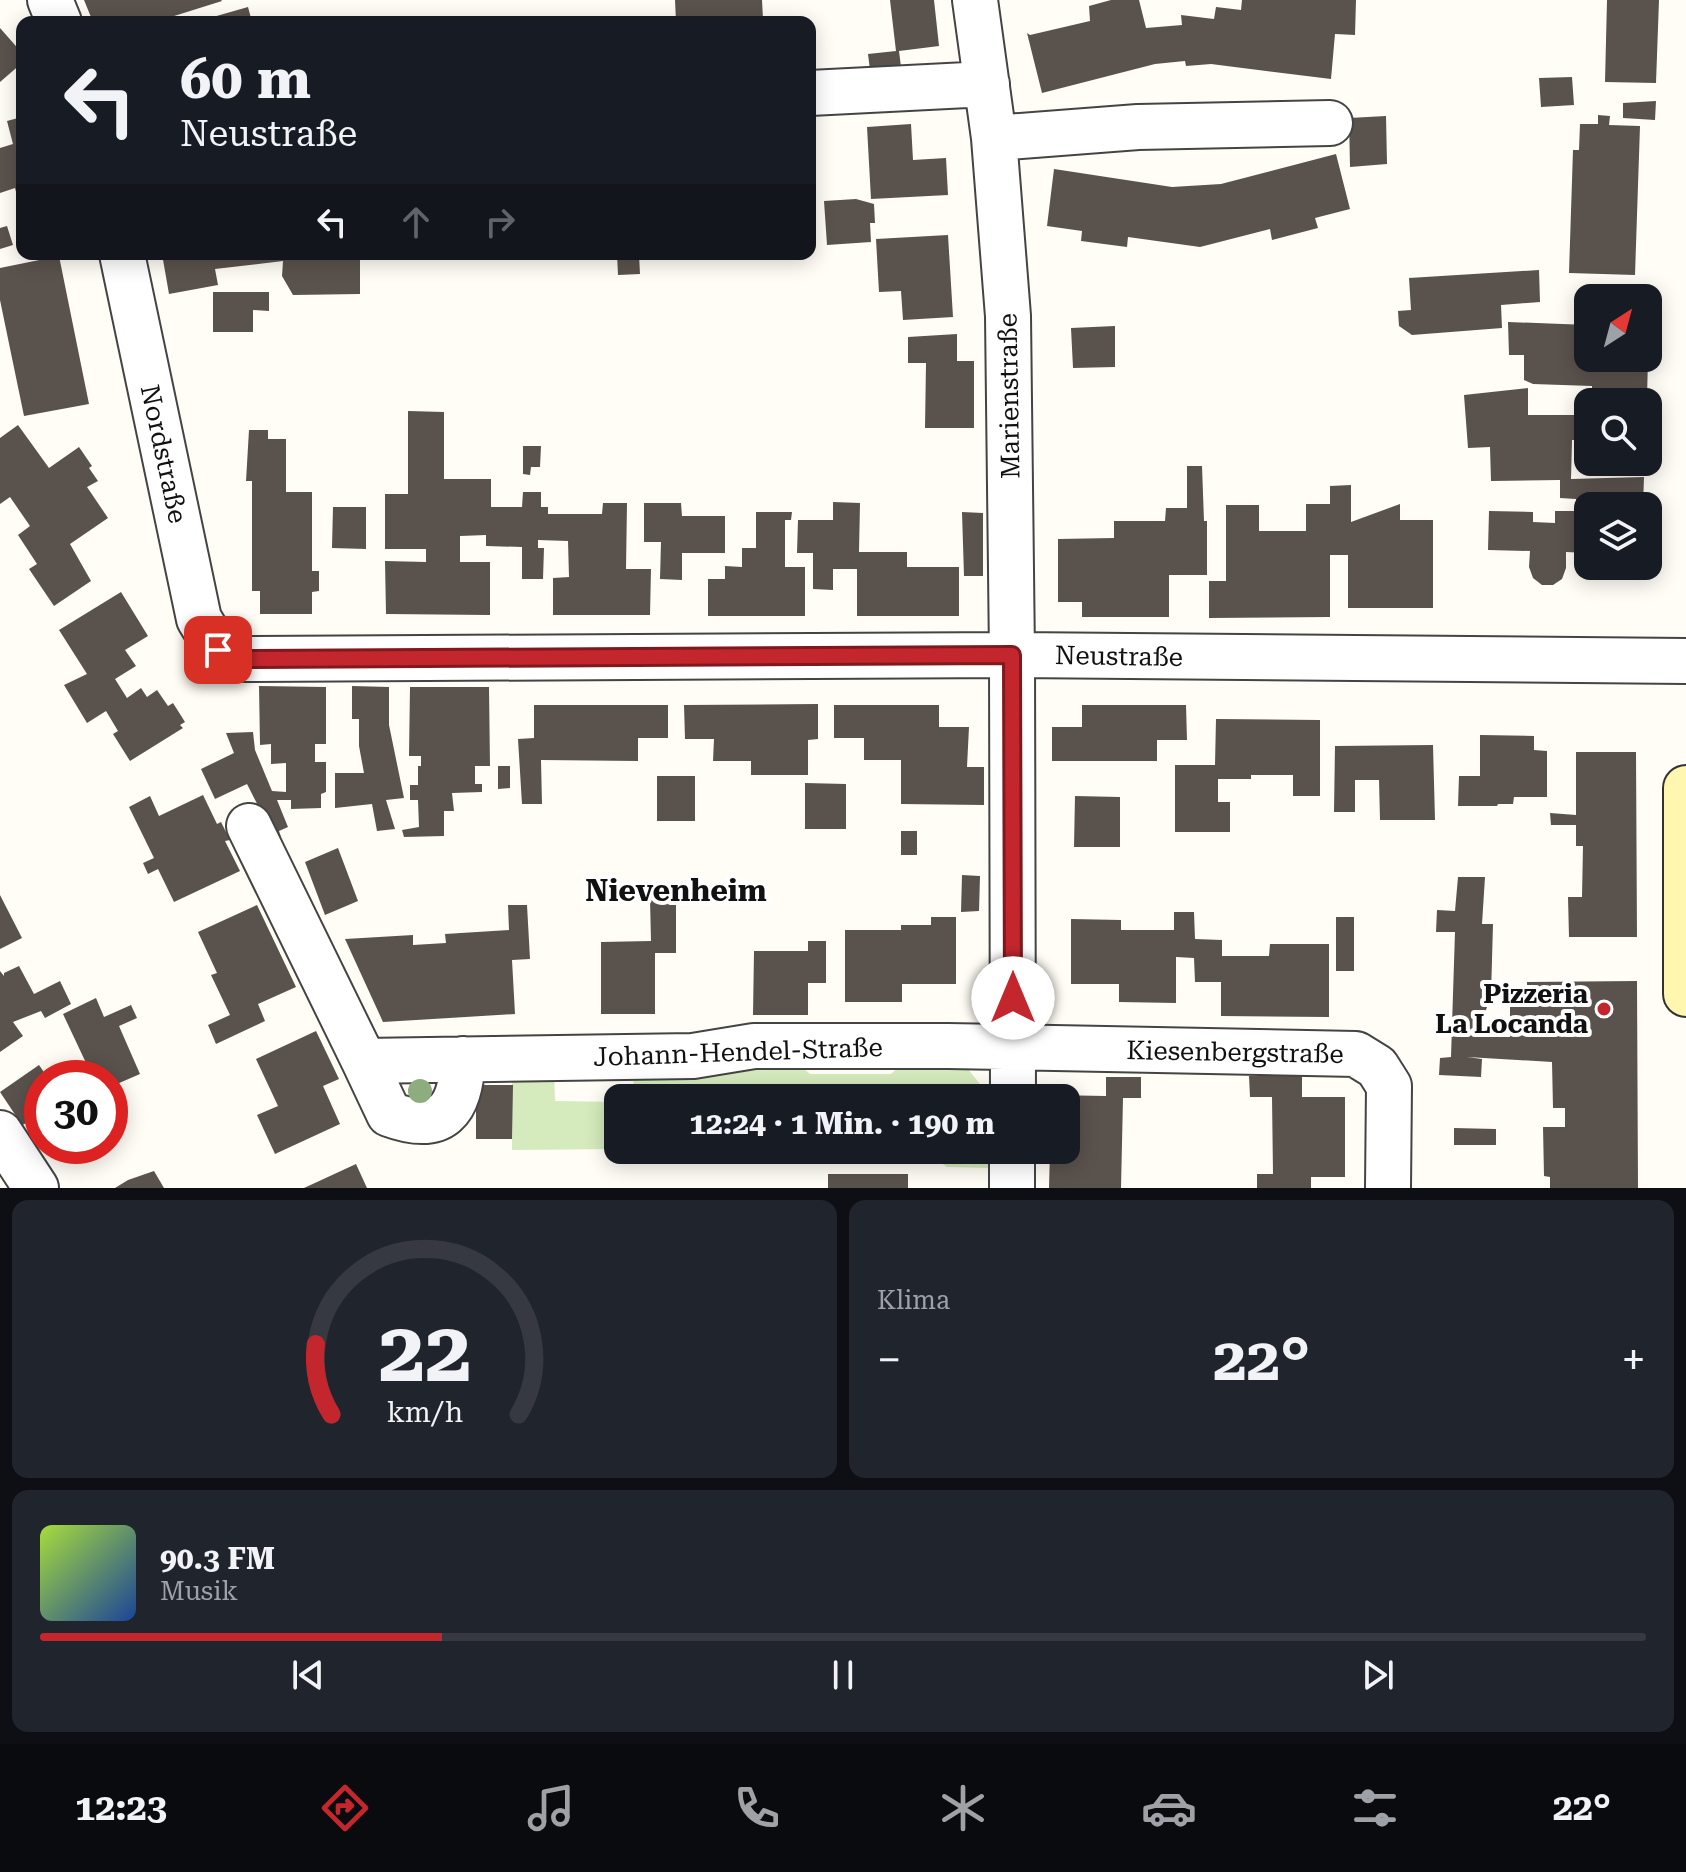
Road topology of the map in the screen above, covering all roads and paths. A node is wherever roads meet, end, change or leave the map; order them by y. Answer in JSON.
{"nodes":[{"id":1,"x":975,"y":0,"type":"edge"},
{"id":2,"x":987,"y":84,"type":"junction"},
{"id":3,"x":816,"y":93,"type":"edge"},
{"id":4,"x":1330,"y":123,"type":"dead end"},
{"id":5,"x":994,"y":138,"type":"junction"},
{"id":6,"x":123,"y":260,"type":"edge"},
{"id":7,"x":218,"y":650,"type":"joint"},
{"id":8,"x":1012,"y":655,"type":"junction"},
{"id":9,"x":1686,"y":661,"type":"edge"},
{"id":10,"x":1686,"y":788,"type":"edge"},
{"id":11,"x":249,"y":826,"type":"dead end"},
{"id":12,"x":1686,"y":994,"type":"edge"},
{"id":13,"x":1013,"y":1048,"type":"junction"},
{"id":14,"x":463,"y":1059,"type":"junction"},
{"id":15,"x":364,"y":1061,"type":"junction"},
{"id":16,"x":1013,"y":1084,"type":"edge"},
{"id":17,"x":0,"y":1133,"type":"edge"},
{"id":18,"x":1012,"y":1164,"type":"edge"},
{"id":19,"x":36,"y":1188,"type":"edge"},
{"id":20,"x":1012,"y":1188,"type":"edge"},
{"id":21,"x":1388,"y":1188,"type":"edge"}],
"edges":[{"from":1,"to":2,"type":"street","name":"Marienstraße"},
{"from":2,"to":3,"type":"street"},
{"from":2,"to":5,"type":"street","name":"Marienstraße"},
{"from":4,"to":5,"type":"street"},
{"from":5,"to":8,"type":"street","name":"Marienstraße"},
{"from":6,"to":7,"type":"street","name":"Nordstraße"},
{"from":7,"to":8,"type":"street","name":"Neustraße"},
{"from":8,"to":9,"type":"street","name":"Neustraße"},
{"from":8,"to":13,"type":"street","name":"Marienstraße"},
{"from":10,"to":12,"type":"main road"},
{"from":11,"to":15,"type":"street"},
{"from":13,"to":14,"type":"street","name":"Johann-Hendel-Straße"},
{"from":13,"to":16,"type":"street","name":"Marienstraße"},
{"from":13,"to":21,"type":"street","name":"Kiesenbergstraße"},
{"from":14,"to":15,"type":"street","name":"Johann-Hendel-Straße"},
{"from":14,"to":15,"type":"street"},
{"from":17,"to":19,"type":"street"},
{"from":18,"to":20,"type":"street"}]}
